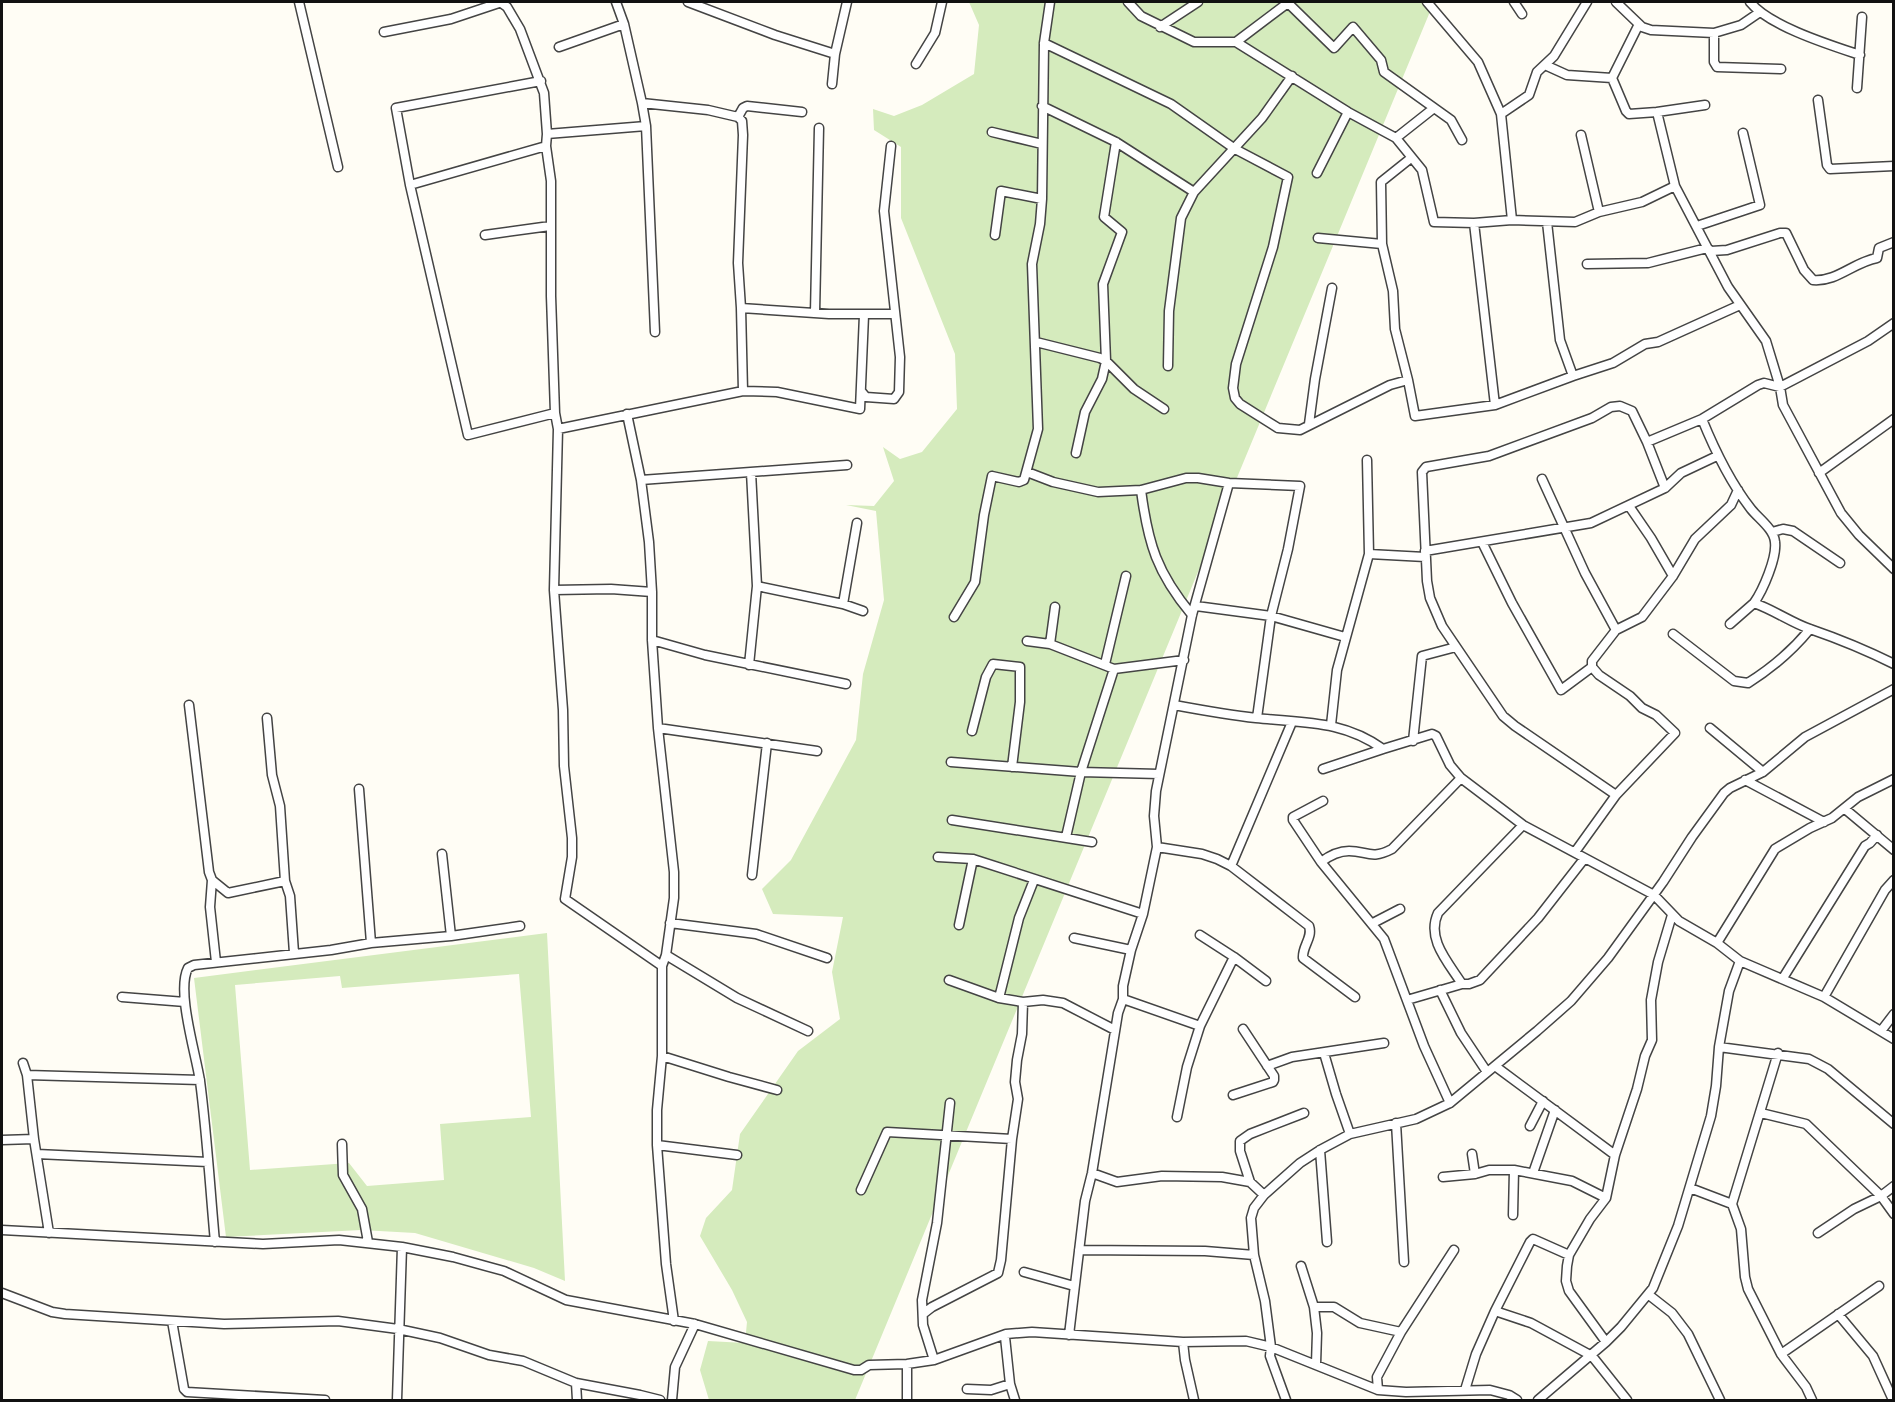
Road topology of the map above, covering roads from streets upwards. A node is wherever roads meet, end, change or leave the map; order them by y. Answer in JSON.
{"nodes":[{"id":1,"x":298,"y":2,"type":"edge"},
{"id":2,"x":501,"y":2,"type":"edge"},
{"id":3,"x":616,"y":2,"type":"edge"},
{"id":4,"x":688,"y":2,"type":"edge"},
{"id":5,"x":847,"y":2,"type":"edge"},
{"id":6,"x":942,"y":2,"type":"edge"},
{"id":7,"x":1050,"y":2,"type":"edge"},
{"id":8,"x":1128,"y":2,"type":"edge"},
{"id":9,"x":1198,"y":2,"type":"edge"},
{"id":10,"x":1289,"y":2,"type":"edge"},
{"id":11,"x":1427,"y":2,"type":"edge"},
{"id":12,"x":1514,"y":2,"type":"edge"},
{"id":13,"x":1587,"y":2,"type":"edge"},
{"id":14,"x":1616,"y":2,"type":"edge"},
{"id":15,"x":1750,"y":2,"type":"edge"},
{"id":16,"x":1760,"y":12,"type":"junction"},
{"id":17,"x":1522,"y":14,"type":"dead end"},
{"id":18,"x":1862,"y":17,"type":"dead end"},
{"id":19,"x":624,"y":24,"type":"junction"},
{"id":20,"x":1639,"y":24,"type":"junction"},
{"id":21,"x":1160,"y":27,"type":"junction"},
{"id":22,"x":384,"y":32,"type":"dead end"},
{"id":23,"x":1714,"y":33,"type":"junction"},
{"id":24,"x":1236,"y":42,"type":"junction"},
{"id":25,"x":1044,"y":44,"type":"junction"},
{"id":26,"x":559,"y":47,"type":"dead end"},
{"id":27,"x":835,"y":54,"type":"junction"},
{"id":28,"x":1860,"y":55,"type":"junction"},
{"id":29,"x":916,"y":64,"type":"dead end"},
{"id":30,"x":1545,"y":65,"type":"junction"},
{"id":31,"x":1781,"y":69,"type":"dead end"},
{"id":32,"x":1293,"y":76,"type":"junction"},
{"id":33,"x":1612,"y":78,"type":"junction"},
{"id":34,"x":541,"y":81,"type":"junction"},
{"id":35,"x":832,"y":84,"type":"dead end"},
{"id":36,"x":1857,"y":88,"type":"dead end"},
{"id":37,"x":1818,"y":100,"type":"dead end"},
{"id":38,"x":642,"y":103,"type":"junction"},
{"id":39,"x":1705,"y":105,"type":"dead end"},
{"id":40,"x":1042,"y":106,"type":"junction"},
{"id":41,"x":1434,"y":108,"type":"junction"},
{"id":42,"x":802,"y":112,"type":"dead end"},
{"id":43,"x":1348,"y":112,"type":"junction"},
{"id":44,"x":1657,"y":112,"type":"junction"},
{"id":45,"x":1501,"y":114,"type":"junction"},
{"id":46,"x":738,"y":117,"type":"junction"},
{"id":47,"x":646,"y":126,"type":"junction"},
{"id":48,"x":819,"y":128,"type":"dead end"},
{"id":49,"x":992,"y":132,"type":"dead end"},
{"id":50,"x":1743,"y":133,"type":"dead end"},
{"id":51,"x":548,"y":134,"type":"junction"},
{"id":52,"x":1581,"y":135,"type":"dead end"},
{"id":53,"x":1396,"y":138,"type":"junction"},
{"id":54,"x":1462,"y":140,"type":"dead end"},
{"id":55,"x":1116,"y":142,"type":"junction"},
{"id":56,"x":1042,"y":144,"type":"junction"},
{"id":57,"x":546,"y":146,"type":"junction"},
{"id":58,"x":891,"y":146,"type":"dead end"},
{"id":59,"x":1235,"y":149,"type":"junction"},
{"id":60,"x":1411,"y":158,"type":"junction"},
{"id":61,"x":1893,"y":166,"type":"edge"},
{"id":62,"x":338,"y":167,"type":"dead end"},
{"id":63,"x":1317,"y":173,"type":"dead end"},
{"id":64,"x":410,"y":185,"type":"junction"},
{"id":65,"x":1675,"y":186,"type":"junction"},
{"id":66,"x":1194,"y":192,"type":"junction"},
{"id":67,"x":1042,"y":199,"type":"junction"},
{"id":68,"x":1599,"y":212,"type":"junction"},
{"id":69,"x":1512,"y":220,"type":"junction"},
{"id":70,"x":1547,"y":222,"type":"junction"},
{"id":71,"x":1474,"y":223,"type":"junction"},
{"id":72,"x":550,"y":226,"type":"junction"},
{"id":73,"x":1697,"y":226,"type":"junction"},
{"id":74,"x":485,"y":235,"type":"dead end"},
{"id":75,"x":995,"y":235,"type":"dead end"},
{"id":76,"x":1318,"y":238,"type":"dead end"},
{"id":77,"x":1893,"y":242,"type":"edge"},
{"id":78,"x":1382,"y":244,"type":"junction"},
{"id":79,"x":1707,"y":248,"type":"junction"},
{"id":80,"x":1587,"y":264,"type":"dead end"},
{"id":81,"x":1332,"y":288,"type":"dead end"},
{"id":82,"x":1740,"y":305,"type":"junction"},
{"id":83,"x":741,"y":308,"type":"junction"},
{"id":84,"x":815,"y":313,"type":"junction"},
{"id":85,"x":895,"y":314,"type":"junction"},
{"id":86,"x":864,"y":315,"type":"junction"},
{"id":87,"x":1893,"y":323,"type":"edge"},
{"id":88,"x":655,"y":332,"type":"dead end"},
{"id":89,"x":1036,"y":342,"type":"junction"},
{"id":90,"x":1106,"y":361,"type":"junction"},
{"id":91,"x":1168,"y":366,"type":"dead end"},
{"id":92,"x":1573,"y":376,"type":"junction"},
{"id":93,"x":1408,"y":380,"type":"junction"},
{"id":94,"x":1780,"y":387,"type":"junction"},
{"id":95,"x":743,"y":390,"type":"junction"},
{"id":96,"x":861,"y":391,"type":"junction"},
{"id":97,"x":1496,"y":405,"type":"junction"},
{"id":98,"x":1164,"y":409,"type":"dead end"},
{"id":99,"x":555,"y":412,"type":"junction"},
{"id":100,"x":627,"y":414,"type":"junction"},
{"id":101,"x":1702,"y":419,"type":"junction"},
{"id":102,"x":1893,"y":419,"type":"edge"},
{"id":103,"x":1310,"y":424,"type":"junction"},
{"id":104,"x":558,"y":429,"type":"junction"},
{"id":105,"x":1647,"y":442,"type":"junction"},
{"id":106,"x":1076,"y":453,"type":"dead end"},
{"id":107,"x":1717,"y":456,"type":"junction"},
{"id":108,"x":1367,"y":460,"type":"dead end"},
{"id":109,"x":848,"y":465,"type":"dead end"},
{"id":110,"x":751,"y":472,"type":"junction"},
{"id":111,"x":1027,"y":472,"type":"junction"},
{"id":112,"x":1819,"y":473,"type":"junction"},
{"id":113,"x":1542,"y":479,"type":"dead end"},
{"id":114,"x":642,"y":480,"type":"junction"},
{"id":115,"x":1229,"y":483,"type":"junction"},
{"id":116,"x":1665,"y":488,"type":"junction"},
{"id":117,"x":1141,"y":490,"type":"junction"},
{"id":118,"x":1738,"y":490,"type":"junction"},
{"id":119,"x":1629,"y":506,"type":"junction"},
{"id":120,"x":857,"y":523,"type":"dead end"},
{"id":121,"x":1564,"y":528,"type":"junction"},
{"id":122,"x":1772,"y":532,"type":"junction"},
{"id":123,"x":1482,"y":542,"type":"junction"},
{"id":124,"x":1369,"y":554,"type":"junction"},
{"id":125,"x":1425,"y":554,"type":"junction"},
{"id":126,"x":1840,"y":563,"type":"dead end"},
{"id":127,"x":1893,"y":569,"type":"edge"},
{"id":128,"x":1126,"y":576,"type":"dead end"},
{"id":129,"x":1673,"y":576,"type":"junction"},
{"id":130,"x":757,"y":586,"type":"junction"},
{"id":131,"x":554,"y":590,"type":"junction"},
{"id":132,"x":652,"y":592,"type":"junction"},
{"id":133,"x":1754,"y":603,"type":"junction"},
{"id":134,"x":843,"y":604,"type":"junction"},
{"id":135,"x":1196,"y":606,"type":"junction"},
{"id":136,"x":1056,"y":607,"type":"dead end"},
{"id":137,"x":863,"y":611,"type":"dead end"},
{"id":138,"x":1192,"y":615,"type":"junction"},
{"id":139,"x":1271,"y":616,"type":"junction"},
{"id":140,"x":954,"y":617,"type":"dead end"},
{"id":141,"x":1730,"y":624,"type":"dead end"},
{"id":142,"x":1810,"y":629,"type":"junction"},
{"id":143,"x":1616,"y":630,"type":"junction"},
{"id":144,"x":1673,"y":634,"type":"dead end"},
{"id":145,"x":1345,"y":637,"type":"junction"},
{"id":146,"x":652,"y":640,"type":"junction"},
{"id":147,"x":1027,"y":641,"type":"dead end"},
{"id":148,"x":1050,"y":644,"type":"junction"},
{"id":149,"x":1456,"y":647,"type":"junction"},
{"id":150,"x":1184,"y":660,"type":"junction"},
{"id":151,"x":1105,"y":664,"type":"junction"},
{"id":152,"x":1893,"y":664,"type":"edge"},
{"id":153,"x":749,"y":665,"type":"junction"},
{"id":154,"x":1592,"y":667,"type":"junction"},
{"id":155,"x":1114,"y":669,"type":"junction"},
{"id":156,"x":846,"y":684,"type":"dead end"},
{"id":157,"x":1893,"y":689,"type":"edge"},
{"id":158,"x":189,"y":705,"type":"dead end"},
{"id":159,"x":1174,"y":705,"type":"junction"},
{"id":160,"x":267,"y":718,"type":"dead end"},
{"id":161,"x":1257,"y":718,"type":"junction"},
{"id":162,"x":1292,"y":722,"type":"junction"},
{"id":163,"x":1331,"y":725,"type":"junction"},
{"id":164,"x":658,"y":728,"type":"junction"},
{"id":165,"x":1710,"y":728,"type":"dead end"},
{"id":166,"x":972,"y":731,"type":"dead end"},
{"id":167,"x":1413,"y":741,"type":"junction"},
{"id":168,"x":767,"y":743,"type":"junction"},
{"id":169,"x":1383,"y":749,"type":"junction"},
{"id":170,"x":817,"y":751,"type":"dead end"},
{"id":171,"x":951,"y":762,"type":"dead end"},
{"id":172,"x":1012,"y":766,"type":"junction"},
{"id":173,"x":1323,"y":769,"type":"dead end"},
{"id":174,"x":1081,"y":772,"type":"junction"},
{"id":175,"x":1763,"y":772,"type":"junction"},
{"id":176,"x":1159,"y":774,"type":"junction"},
{"id":177,"x":1461,"y":778,"type":"junction"},
{"id":178,"x":1893,"y":779,"type":"edge"},
{"id":179,"x":1745,"y":780,"type":"junction"},
{"id":180,"x":358,"y":789,"type":"dead end"},
{"id":181,"x":1616,"y":795,"type":"junction"},
{"id":182,"x":1323,"y":801,"type":"dead end"},
{"id":183,"x":1845,"y":809,"type":"junction"},
{"id":184,"x":952,"y":820,"type":"dead end"},
{"id":185,"x":1824,"y":822,"type":"junction"},
{"id":186,"x":1523,"y":825,"type":"junction"},
{"id":187,"x":1876,"y":835,"type":"junction"},
{"id":188,"x":1066,"y":837,"type":"junction"},
{"id":189,"x":1092,"y":842,"type":"dead end"},
{"id":190,"x":1157,"y":847,"type":"junction"},
{"id":191,"x":1893,"y":849,"type":"edge"},
{"id":192,"x":1575,"y":852,"type":"junction"},
{"id":193,"x":442,"y":854,"type":"dead end"},
{"id":194,"x":938,"y":856,"type":"dead end"},
{"id":195,"x":973,"y":859,"type":"junction"},
{"id":196,"x":1584,"y":859,"type":"junction"},
{"id":197,"x":1321,"y":862,"type":"junction"},
{"id":198,"x":1231,"y":866,"type":"junction"},
{"id":199,"x":752,"y":875,"type":"dead end"},
{"id":200,"x":212,"y":880,"type":"junction"},
{"id":201,"x":1034,"y":880,"type":"junction"},
{"id":202,"x":1893,"y":880,"type":"edge"},
{"id":203,"x":285,"y":881,"type":"junction"},
{"id":204,"x":1654,"y":895,"type":"junction"},
{"id":205,"x":1400,"y":909,"type":"dead end"},
{"id":206,"x":1143,"y":914,"type":"junction"},
{"id":207,"x":1672,"y":915,"type":"junction"},
{"id":208,"x":1373,"y":923,"type":"junction"},
{"id":209,"x":670,"y":924,"type":"junction"},
{"id":210,"x":959,"y":925,"type":"dead end"},
{"id":211,"x":520,"y":926,"type":"dead end"},
{"id":212,"x":1200,"y":935,"type":"dead end"},
{"id":213,"x":451,"y":936,"type":"junction"},
{"id":214,"x":1074,"y":938,"type":"dead end"},
{"id":215,"x":370,"y":943,"type":"junction"},
{"id":216,"x":1717,"y":943,"type":"junction"},
{"id":217,"x":1131,"y":950,"type":"junction"},
{"id":218,"x":294,"y":953,"type":"junction"},
{"id":219,"x":666,"y":955,"type":"junction"},
{"id":220,"x":1234,"y":957,"type":"junction"},
{"id":221,"x":827,"y":958,"type":"dead end"},
{"id":222,"x":1740,"y":961,"type":"junction"},
{"id":223,"x":216,"y":962,"type":"junction"},
{"id":224,"x":662,"y":966,"type":"junction"},
{"id":225,"x":1783,"y":978,"type":"junction"},
{"id":226,"x":949,"y":980,"type":"dead end"},
{"id":227,"x":1266,"y":981,"type":"dead end"},
{"id":228,"x":1462,"y":984,"type":"junction"},
{"id":229,"x":1440,"y":990,"type":"junction"},
{"id":230,"x":122,"y":997,"type":"dead end"},
{"id":231,"x":1355,"y":997,"type":"dead end"},
{"id":232,"x":1824,"y":997,"type":"junction"},
{"id":233,"x":999,"y":998,"type":"junction"},
{"id":234,"x":1123,"y":999,"type":"junction"},
{"id":235,"x":1407,"y":1000,"type":"junction"},
{"id":236,"x":185,"y":1002,"type":"junction"},
{"id":237,"x":1023,"y":1002,"type":"junction"},
{"id":238,"x":1893,"y":1014,"type":"edge"},
{"id":239,"x":1200,"y":1026,"type":"junction"},
{"id":240,"x":1243,"y":1029,"type":"dead end"},
{"id":241,"x":1115,"y":1030,"type":"junction"},
{"id":242,"x":808,"y":1031,"type":"dead end"},
{"id":243,"x":1881,"y":1031,"type":"junction"},
{"id":244,"x":1893,"y":1039,"type":"edge"},
{"id":245,"x":1384,"y":1043,"type":"dead end"},
{"id":246,"x":1719,"y":1047,"type":"junction"},
{"id":247,"x":1324,"y":1053,"type":"junction"},
{"id":248,"x":1778,"y":1053,"type":"junction"},
{"id":249,"x":662,"y":1056,"type":"junction"},
{"id":250,"x":23,"y":1063,"type":"dead end"},
{"id":251,"x":1267,"y":1066,"type":"junction"},
{"id":252,"x":1495,"y":1066,"type":"junction"},
{"id":253,"x":1487,"y":1072,"type":"junction"},
{"id":254,"x":27,"y":1075,"type":"junction"},
{"id":255,"x":200,"y":1080,"type":"junction"},
{"id":256,"x":777,"y":1090,"type":"dead end"},
{"id":257,"x":1233,"y":1095,"type":"dead end"},
{"id":258,"x":1543,"y":1101,"type":"junction"},
{"id":259,"x":950,"y":1103,"type":"dead end"},
{"id":260,"x":1450,"y":1103,"type":"junction"},
{"id":261,"x":1555,"y":1110,"type":"junction"},
{"id":262,"x":1304,"y":1113,"type":"dead end"},
{"id":263,"x":1761,"y":1113,"type":"junction"},
{"id":264,"x":1177,"y":1117,"type":"dead end"},
{"id":265,"x":1396,"y":1123,"type":"junction"},
{"id":266,"x":1893,"y":1124,"type":"edge"},
{"id":267,"x":1530,"y":1126,"type":"dead end"},
{"id":268,"x":1350,"y":1134,"type":"junction"},
{"id":269,"x":947,"y":1136,"type":"junction"},
{"id":270,"x":34,"y":1139,"type":"junction"},
{"id":271,"x":1012,"y":1139,"type":"junction"},
{"id":272,"x":2,"y":1140,"type":"edge"},
{"id":273,"x":342,"y":1144,"type":"dead end"},
{"id":274,"x":657,"y":1145,"type":"junction"},
{"id":275,"x":1320,"y":1150,"type":"junction"},
{"id":276,"x":37,"y":1154,"type":"junction"},
{"id":277,"x":1472,"y":1154,"type":"dead end"},
{"id":278,"x":737,"y":1155,"type":"dead end"},
{"id":279,"x":1615,"y":1155,"type":"junction"},
{"id":280,"x":208,"y":1161,"type":"junction"},
{"id":281,"x":1514,"y":1170,"type":"junction"},
{"id":282,"x":1092,"y":1173,"type":"junction"},
{"id":283,"x":1533,"y":1173,"type":"junction"},
{"id":284,"x":1475,"y":1174,"type":"junction"},
{"id":285,"x":1443,"y":1177,"type":"dead end"},
{"id":286,"x":1250,"y":1182,"type":"junction"},
{"id":287,"x":1893,"y":1186,"type":"edge"},
{"id":288,"x":1690,"y":1188,"type":"junction"},
{"id":289,"x":861,"y":1190,"type":"dead end"},
{"id":290,"x":1264,"y":1195,"type":"junction"},
{"id":291,"x":1881,"y":1196,"type":"junction"},
{"id":292,"x":1606,"y":1198,"type":"junction"},
{"id":293,"x":1732,"y":1204,"type":"junction"},
{"id":294,"x":1893,"y":1214,"type":"edge"},
{"id":295,"x":1513,"y":1215,"type":"dead end"},
{"id":296,"x":2,"y":1230,"type":"edge"},
{"id":297,"x":49,"y":1233,"type":"junction"},
{"id":298,"x":1818,"y":1233,"type":"dead end"},
{"id":299,"x":216,"y":1242,"type":"junction"},
{"id":300,"x":368,"y":1242,"type":"junction"},
{"id":301,"x":1327,"y":1242,"type":"dead end"},
{"id":302,"x":402,"y":1247,"type":"junction"},
{"id":303,"x":1079,"y":1250,"type":"junction"},
{"id":304,"x":1454,"y":1250,"type":"dead end"},
{"id":305,"x":1569,"y":1255,"type":"junction"},
{"id":306,"x":1254,"y":1256,"type":"junction"},
{"id":307,"x":1404,"y":1262,"type":"dead end"},
{"id":308,"x":1301,"y":1266,"type":"dead end"},
{"id":309,"x":1024,"y":1272,"type":"dead end"},
{"id":310,"x":1074,"y":1286,"type":"junction"},
{"id":311,"x":1879,"y":1286,"type":"dead end"},
{"id":312,"x":2,"y":1293,"type":"edge"},
{"id":313,"x":1649,"y":1295,"type":"junction"},
{"id":314,"x":1314,"y":1307,"type":"junction"},
{"id":315,"x":1495,"y":1311,"type":"junction"},
{"id":316,"x":923,"y":1314,"type":"junction"},
{"id":317,"x":1838,"y":1314,"type":"junction"},
{"id":318,"x":172,"y":1321,"type":"junction"},
{"id":319,"x":674,"y":1321,"type":"junction"},
{"id":320,"x":699,"y":1325,"type":"junction"},
{"id":321,"x":398,"y":1329,"type":"junction"},
{"id":322,"x":1401,"y":1332,"type":"junction"},
{"id":323,"x":1006,"y":1334,"type":"junction"},
{"id":324,"x":1070,"y":1335,"type":"junction"},
{"id":325,"x":1183,"y":1342,"type":"junction"},
{"id":326,"x":1606,"y":1342,"type":"junction"},
{"id":327,"x":1271,"y":1347,"type":"junction"},
{"id":328,"x":1781,"y":1354,"type":"junction"},
{"id":329,"x":1592,"y":1356,"type":"junction"},
{"id":330,"x":934,"y":1359,"type":"junction"},
{"id":331,"x":906,"y":1364,"type":"junction"},
{"id":332,"x":1316,"y":1364,"type":"junction"},
{"id":333,"x":576,"y":1383,"type":"junction"},
{"id":334,"x":1010,"y":1384,"type":"junction"},
{"id":335,"x":967,"y":1389,"type":"dead end"},
{"id":336,"x":1378,"y":1390,"type":"junction"},
{"id":337,"x":1465,"y":1390,"type":"junction"},
{"id":338,"x":672,"y":1399,"type":"edge"},
{"id":339,"x":325,"y":1401,"type":"edge"},
{"id":340,"x":397,"y":1401,"type":"edge"},
{"id":341,"x":577,"y":1401,"type":"edge"},
{"id":342,"x":660,"y":1401,"type":"edge"},
{"id":343,"x":906,"y":1401,"type":"edge"},
{"id":344,"x":1015,"y":1401,"type":"edge"},
{"id":345,"x":1194,"y":1401,"type":"edge"},
{"id":346,"x":1286,"y":1401,"type":"edge"},
{"id":347,"x":1517,"y":1401,"type":"edge"},
{"id":348,"x":1538,"y":1401,"type":"edge"},
{"id":349,"x":1627,"y":1401,"type":"edge"},
{"id":350,"x":1720,"y":1401,"type":"edge"},
{"id":351,"x":1812,"y":1401,"type":"edge"},
{"id":352,"x":1893,"y":1401,"type":"edge"}],
"edges":[{"from":1,"to":62,"type":"street"},
{"from":2,"to":22,"type":"street"},
{"from":2,"to":34,"type":"street"},
{"from":3,"to":19,"type":"street"},
{"from":4,"to":27,"type":"street"},
{"from":5,"to":27,"type":"street"},
{"from":6,"to":29,"type":"street"},
{"from":7,"to":25,"type":"street"},
{"from":8,"to":21,"type":"street"},
{"from":9,"to":21,"type":"street"},
{"from":10,"to":24,"type":"street"},
{"from":10,"to":41,"type":"street"},
{"from":11,"to":45,"type":"street"},
{"from":12,"to":17,"type":"street"},
{"from":13,"to":30,"type":"street"},
{"from":14,"to":20,"type":"street"},
{"from":15,"to":16,"type":"street"},
{"from":16,"to":23,"type":"street"},
{"from":16,"to":28,"type":"street"},
{"from":18,"to":28,"type":"street"},
{"from":19,"to":26,"type":"street"},
{"from":19,"to":38,"type":"street"},
{"from":20,"to":23,"type":"street"},
{"from":20,"to":33,"type":"street"},
{"from":21,"to":24,"type":"street"},
{"from":23,"to":31,"type":"street"},
{"from":24,"to":32,"type":"street"},
{"from":25,"to":40,"type":"street"},
{"from":25,"to":59,"type":"street"},
{"from":27,"to":35,"type":"street"},
{"from":28,"to":36,"type":"street"},
{"from":30,"to":33,"type":"street"},
{"from":30,"to":45,"type":"street"},
{"from":32,"to":43,"type":"street"},
{"from":32,"to":59,"type":"street"},
{"from":33,"to":44,"type":"street"},
{"from":34,"to":51,"type":"street"},
{"from":34,"to":64,"type":"street"},
{"from":37,"to":61,"type":"street"},
{"from":38,"to":46,"type":"street"},
{"from":38,"to":47,"type":"street"},
{"from":39,"to":44,"type":"street"},
{"from":40,"to":55,"type":"street"},
{"from":40,"to":56,"type":"street"},
{"from":41,"to":53,"type":"street"},
{"from":41,"to":54,"type":"street"},
{"from":42,"to":46,"type":"street"},
{"from":43,"to":53,"type":"street"},
{"from":43,"to":63,"type":"street"},
{"from":44,"to":65,"type":"street"},
{"from":45,"to":69,"type":"street"},
{"from":46,"to":83,"type":"street"},
{"from":47,"to":51,"type":"street"},
{"from":47,"to":88,"type":"street"},
{"from":48,"to":84,"type":"street"},
{"from":49,"to":56,"type":"street"},
{"from":50,"to":73,"type":"street"},
{"from":51,"to":57,"type":"street"},
{"from":52,"to":68,"type":"street"},
{"from":53,"to":60,"type":"street"},
{"from":55,"to":66,"type":"street"},
{"from":55,"to":90,"type":"street"},
{"from":56,"to":67,"type":"street"},
{"from":57,"to":64,"type":"street"},
{"from":57,"to":72,"type":"street"},
{"from":58,"to":85,"type":"street"},
{"from":59,"to":66,"type":"street"},
{"from":59,"to":103,"type":"street"},
{"from":60,"to":71,"type":"street"},
{"from":60,"to":78,"type":"street"},
{"from":64,"to":99,"type":"street"},
{"from":65,"to":68,"type":"street"},
{"from":65,"to":73,"type":"street"},
{"from":66,"to":91,"type":"street"},
{"from":67,"to":75,"type":"street"},
{"from":67,"to":89,"type":"street"},
{"from":68,"to":70,"type":"street"},
{"from":69,"to":70,"type":"street"},
{"from":69,"to":71,"type":"street"},
{"from":70,"to":92,"type":"street"},
{"from":71,"to":97,"type":"street"},
{"from":72,"to":74,"type":"street"},
{"from":72,"to":99,"type":"street"},
{"from":73,"to":79,"type":"street"},
{"from":76,"to":78,"type":"street"},
{"from":77,"to":79,"type":"street"},
{"from":78,"to":93,"type":"street"},
{"from":79,"to":80,"type":"street"},
{"from":79,"to":82,"type":"street"},
{"from":81,"to":103,"type":"street"},
{"from":82,"to":92,"type":"street"},
{"from":82,"to":94,"type":"street"},
{"from":83,"to":84,"type":"street"},
{"from":83,"to":95,"type":"street"},
{"from":84,"to":86,"type":"street"},
{"from":85,"to":86,"type":"street"},
{"from":85,"to":96,"type":"street"},
{"from":86,"to":96,"type":"street"},
{"from":87,"to":94,"type":"street"},
{"from":89,"to":90,"type":"street"},
{"from":89,"to":111,"type":"street"},
{"from":90,"to":98,"type":"street"},
{"from":90,"to":106,"type":"street"},
{"from":92,"to":97,"type":"street"},
{"from":93,"to":97,"type":"street"},
{"from":93,"to":103,"type":"street"},
{"from":94,"to":101,"type":"street"},
{"from":94,"to":112,"type":"street"},
{"from":95,"to":96,"type":"street"},
{"from":95,"to":100,"type":"street"},
{"from":99,"to":104,"type":"street"},
{"from":100,"to":104,"type":"street"},
{"from":100,"to":114,"type":"street"},
{"from":101,"to":105,"type":"street"},
{"from":101,"to":107,"type":"street"},
{"from":102,"to":112,"type":"street"},
{"from":104,"to":131,"type":"street"},
{"from":105,"to":116,"type":"street"},
{"from":105,"to":125,"type":"street"},
{"from":107,"to":116,"type":"street"},
{"from":107,"to":118,"type":"street"},
{"from":108,"to":124,"type":"street"},
{"from":109,"to":110,"type":"street"},
{"from":110,"to":114,"type":"street"},
{"from":110,"to":130,"type":"street"},
{"from":111,"to":117,"type":"street"},
{"from":111,"to":140,"type":"street"},
{"from":112,"to":127,"type":"street"},
{"from":113,"to":121,"type":"street"},
{"from":114,"to":132,"type":"street"},
{"from":115,"to":117,"type":"street"},
{"from":115,"to":135,"type":"street"},
{"from":115,"to":139,"type":"street"},
{"from":116,"to":119,"type":"street"},
{"from":117,"to":138,"type":"street"},
{"from":118,"to":122,"type":"street"},
{"from":118,"to":129,"type":"street"},
{"from":119,"to":121,"type":"street"},
{"from":119,"to":129,"type":"street"},
{"from":120,"to":134,"type":"street"},
{"from":121,"to":123,"type":"street"},
{"from":121,"to":143,"type":"street"},
{"from":122,"to":126,"type":"street"},
{"from":122,"to":133,"type":"street"},
{"from":123,"to":125,"type":"street"},
{"from":123,"to":154,"type":"street"},
{"from":124,"to":125,"type":"street"},
{"from":124,"to":145,"type":"street"},
{"from":125,"to":149,"type":"street"},
{"from":128,"to":151,"type":"street"},
{"from":129,"to":143,"type":"street"},
{"from":130,"to":134,"type":"street"},
{"from":130,"to":153,"type":"street"},
{"from":131,"to":132,"type":"street"},
{"from":131,"to":224,"type":"street"},
{"from":132,"to":146,"type":"street"},
{"from":133,"to":141,"type":"street"},
{"from":133,"to":142,"type":"street"},
{"from":134,"to":137,"type":"street"},
{"from":135,"to":138,"type":"street"},
{"from":135,"to":139,"type":"street"},
{"from":136,"to":148,"type":"street"},
{"from":138,"to":150,"type":"street"},
{"from":139,"to":145,"type":"street"},
{"from":139,"to":161,"type":"street"},
{"from":142,"to":144,"type":"street"},
{"from":142,"to":152,"type":"street"},
{"from":143,"to":154,"type":"street"},
{"from":145,"to":163,"type":"street"},
{"from":146,"to":153,"type":"street"},
{"from":146,"to":164,"type":"street"},
{"from":147,"to":148,"type":"street"},
{"from":148,"to":151,"type":"street"},
{"from":149,"to":167,"type":"street"},
{"from":149,"to":181,"type":"street"},
{"from":150,"to":155,"type":"street"},
{"from":150,"to":159,"type":"street"},
{"from":151,"to":155,"type":"street"},
{"from":153,"to":156,"type":"street"},
{"from":154,"to":181,"type":"street"},
{"from":155,"to":174,"type":"street"},
{"from":157,"to":175,"type":"street"},
{"from":158,"to":200,"type":"street"},
{"from":159,"to":161,"type":"street"},
{"from":159,"to":176,"type":"street"},
{"from":160,"to":203,"type":"street"},
{"from":161,"to":162,"type":"street"},
{"from":162,"to":163,"type":"street"},
{"from":162,"to":198,"type":"street"},
{"from":163,"to":169,"type":"street"},
{"from":164,"to":168,"type":"street"},
{"from":164,"to":209,"type":"street"},
{"from":165,"to":175,"type":"street"},
{"from":166,"to":172,"type":"street"},
{"from":167,"to":169,"type":"street"},
{"from":167,"to":177,"type":"street"},
{"from":168,"to":170,"type":"street"},
{"from":168,"to":199,"type":"street"},
{"from":169,"to":173,"type":"street"},
{"from":171,"to":172,"type":"street"},
{"from":172,"to":174,"type":"street"},
{"from":174,"to":176,"type":"street"},
{"from":174,"to":188,"type":"street"},
{"from":175,"to":179,"type":"street"},
{"from":176,"to":190,"type":"street"},
{"from":177,"to":186,"type":"street"},
{"from":177,"to":197,"type":"street"},
{"from":178,"to":183,"type":"street"},
{"from":179,"to":185,"type":"street"},
{"from":179,"to":204,"type":"street"},
{"from":180,"to":215,"type":"street"},
{"from":181,"to":192,"type":"street"},
{"from":182,"to":197,"type":"street"},
{"from":183,"to":185,"type":"street"},
{"from":183,"to":187,"type":"street"},
{"from":184,"to":188,"type":"street"},
{"from":185,"to":216,"type":"street"},
{"from":186,"to":192,"type":"street"},
{"from":186,"to":228,"type":"street"},
{"from":187,"to":191,"type":"street"},
{"from":187,"to":225,"type":"street"},
{"from":188,"to":189,"type":"street"},
{"from":190,"to":198,"type":"street"},
{"from":190,"to":206,"type":"street"},
{"from":192,"to":196,"type":"street"},
{"from":193,"to":213,"type":"street"},
{"from":194,"to":195,"type":"street"},
{"from":195,"to":201,"type":"street"},
{"from":195,"to":210,"type":"street"},
{"from":196,"to":204,"type":"street"},
{"from":196,"to":228,"type":"street"},
{"from":197,"to":208,"type":"street"},
{"from":198,"to":231,"type":"street"},
{"from":200,"to":203,"type":"street"},
{"from":200,"to":223,"type":"street"},
{"from":201,"to":206,"type":"street"},
{"from":201,"to":233,"type":"street"},
{"from":202,"to":232,"type":"street"},
{"from":203,"to":218,"type":"street"},
{"from":204,"to":207,"type":"street"},
{"from":204,"to":252,"type":"street"},
{"from":205,"to":208,"type":"street"},
{"from":206,"to":217,"type":"street"},
{"from":207,"to":216,"type":"street"},
{"from":207,"to":279,"type":"street"},
{"from":208,"to":235,"type":"street"},
{"from":209,"to":219,"type":"street"},
{"from":209,"to":221,"type":"street"},
{"from":211,"to":213,"type":"street"},
{"from":212,"to":220,"type":"street"},
{"from":213,"to":215,"type":"street"},
{"from":214,"to":217,"type":"street"},
{"from":215,"to":218,"type":"street"},
{"from":216,"to":222,"type":"street"},
{"from":217,"to":234,"type":"street"},
{"from":218,"to":223,"type":"street"},
{"from":219,"to":224,"type":"street"},
{"from":219,"to":242,"type":"street"},
{"from":220,"to":227,"type":"street"},
{"from":220,"to":239,"type":"street"},
{"from":222,"to":225,"type":"street"},
{"from":222,"to":246,"type":"street"},
{"from":223,"to":236,"type":"street"},
{"from":224,"to":249,"type":"street"},
{"from":225,"to":232,"type":"street"},
{"from":226,"to":233,"type":"street"},
{"from":228,"to":229,"type":"street"},
{"from":229,"to":235,"type":"street"},
{"from":229,"to":253,"type":"street"},
{"from":230,"to":236,"type":"street"},
{"from":232,"to":243,"type":"street"},
{"from":233,"to":237,"type":"street"},
{"from":234,"to":239,"type":"street"},
{"from":234,"to":241,"type":"street"},
{"from":235,"to":260,"type":"street"},
{"from":236,"to":255,"type":"street"},
{"from":237,"to":241,"type":"street"},
{"from":237,"to":271,"type":"street"},
{"from":238,"to":243,"type":"street"},
{"from":239,"to":264,"type":"street"},
{"from":240,"to":251,"type":"street"},
{"from":241,"to":282,"type":"street"},
{"from":243,"to":244,"type":"street"},
{"from":245,"to":247,"type":"street"},
{"from":246,"to":248,"type":"street"},
{"from":246,"to":288,"type":"street"},
{"from":247,"to":251,"type":"street"},
{"from":247,"to":268,"type":"street"},
{"from":248,"to":263,"type":"street"},
{"from":248,"to":266,"type":"street"},
{"from":249,"to":256,"type":"street"},
{"from":249,"to":274,"type":"street"},
{"from":250,"to":254,"type":"street"},
{"from":251,"to":257,"type":"street"},
{"from":252,"to":253,"type":"street"},
{"from":252,"to":258,"type":"street"},
{"from":253,"to":260,"type":"street"},
{"from":254,"to":255,"type":"street"},
{"from":254,"to":270,"type":"street"},
{"from":255,"to":280,"type":"street"},
{"from":258,"to":261,"type":"street"},
{"from":258,"to":267,"type":"street"},
{"from":259,"to":269,"type":"street"},
{"from":260,"to":265,"type":"street"},
{"from":261,"to":279,"type":"street"},
{"from":261,"to":283,"type":"street"},
{"from":262,"to":286,"type":"street"},
{"from":263,"to":291,"type":"street"},
{"from":263,"to":293,"type":"street"},
{"from":265,"to":268,"type":"street"},
{"from":265,"to":307,"type":"street"},
{"from":268,"to":275,"type":"street"},
{"from":269,"to":271,"type":"street"},
{"from":269,"to":289,"type":"street"},
{"from":269,"to":316,"type":"street"},
{"from":270,"to":272,"type":"street"},
{"from":270,"to":276,"type":"street"},
{"from":271,"to":316,"type":"street"},
{"from":273,"to":300,"type":"street"},
{"from":274,"to":278,"type":"street"},
{"from":274,"to":319,"type":"street"},
{"from":275,"to":290,"type":"street"},
{"from":275,"to":301,"type":"street"},
{"from":276,"to":280,"type":"street"},
{"from":276,"to":297,"type":"street"},
{"from":277,"to":284,"type":"street"},
{"from":279,"to":292,"type":"street"},
{"from":280,"to":299,"type":"street"},
{"from":281,"to":283,"type":"street"},
{"from":281,"to":284,"type":"street"},
{"from":281,"to":295,"type":"street"},
{"from":282,"to":286,"type":"street"},
{"from":282,"to":303,"type":"street"},
{"from":283,"to":292,"type":"street"},
{"from":284,"to":285,"type":"street"},
{"from":286,"to":290,"type":"street"},
{"from":287,"to":291,"type":"street"},
{"from":288,"to":293,"type":"street"},
{"from":288,"to":313,"type":"street"},
{"from":290,"to":306,"type":"street"},
{"from":291,"to":294,"type":"street"},
{"from":291,"to":298,"type":"street"},
{"from":292,"to":305,"type":"street"},
{"from":293,"to":328,"type":"street"},
{"from":296,"to":297,"type":"street"},
{"from":297,"to":299,"type":"street"},
{"from":299,"to":300,"type":"street"},
{"from":300,"to":302,"type":"street"},
{"from":302,"to":319,"type":"street"},
{"from":302,"to":321,"type":"street"},
{"from":303,"to":306,"type":"street"},
{"from":303,"to":310,"type":"street"},
{"from":304,"to":322,"type":"street"},
{"from":305,"to":315,"type":"street"},
{"from":305,"to":326,"type":"street"},
{"from":306,"to":327,"type":"street"},
{"from":308,"to":314,"type":"street"},
{"from":309,"to":310,"type":"street"},
{"from":310,"to":324,"type":"street"},
{"from":311,"to":317,"type":"street"},
{"from":312,"to":318,"type":"street"},
{"from":313,"to":326,"type":"street"},
{"from":313,"to":350,"type":"street"},
{"from":314,"to":322,"type":"street"},
{"from":314,"to":332,"type":"street"},
{"from":315,"to":329,"type":"street"},
{"from":315,"to":337,"type":"street"},
{"from":316,"to":330,"type":"street"},
{"from":317,"to":328,"type":"street"},
{"from":317,"to":352,"type":"street"},
{"from":318,"to":321,"type":"street"},
{"from":318,"to":339,"type":"street"},
{"from":319,"to":320,"type":"street"},
{"from":320,"to":331,"type":"street"},
{"from":320,"to":338,"type":"street"},
{"from":321,"to":333,"type":"street"},
{"from":321,"to":340,"type":"street"},
{"from":322,"to":336,"type":"street"},
{"from":323,"to":324,"type":"street"},
{"from":323,"to":330,"type":"street"},
{"from":323,"to":334,"type":"street"},
{"from":324,"to":325,"type":"street"},
{"from":325,"to":327,"type":"street"},
{"from":325,"to":345,"type":"street"},
{"from":326,"to":329,"type":"street"},
{"from":327,"to":332,"type":"street"},
{"from":327,"to":346,"type":"street"},
{"from":328,"to":351,"type":"street"},
{"from":329,"to":348,"type":"street"},
{"from":329,"to":349,"type":"street"},
{"from":330,"to":331,"type":"street"},
{"from":331,"to":343,"type":"street"},
{"from":332,"to":336,"type":"street"},
{"from":333,"to":341,"type":"street"},
{"from":333,"to":342,"type":"street"},
{"from":334,"to":335,"type":"street"},
{"from":334,"to":344,"type":"street"},
{"from":336,"to":337,"type":"street"},
{"from":337,"to":347,"type":"street"},
{"from":338,"to":342,"type":"street"}]}
